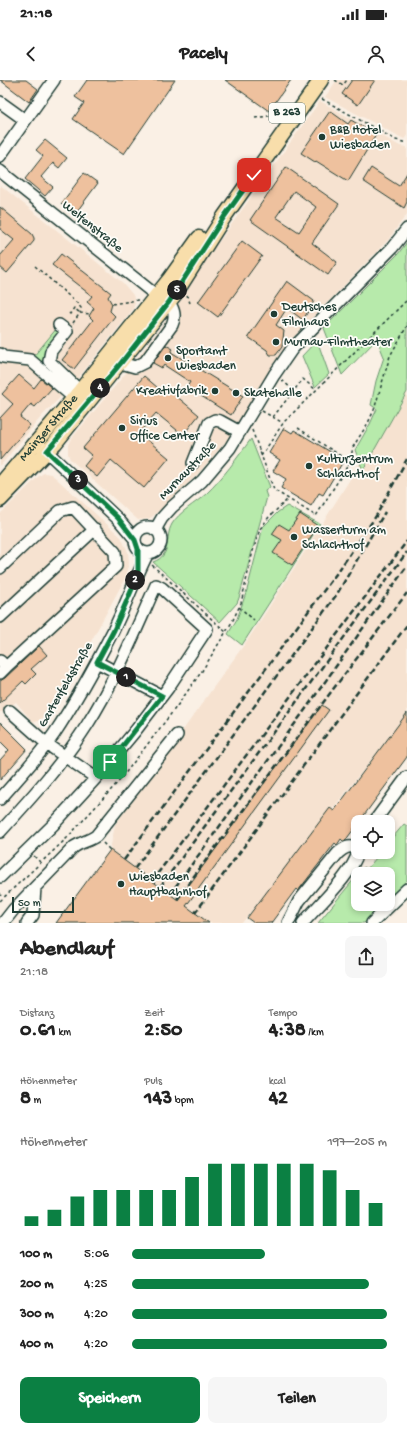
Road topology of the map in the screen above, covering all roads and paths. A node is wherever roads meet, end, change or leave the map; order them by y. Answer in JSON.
{"nodes":[{"id":1,"x":54,"y":80,"type":"edge"},
{"id":2,"x":321,"y":80,"type":"edge"},
{"id":3,"x":335,"y":80,"type":"edge"},
{"id":4,"x":347,"y":80,"type":"edge"},
{"id":5,"x":311,"y":86,"type":"edge"},
{"id":6,"x":0,"y":102,"type":"edge"},
{"id":7,"x":275,"y":114,"type":"dead end"},
{"id":8,"x":255,"y":118,"type":"dead end"},
{"id":9,"x":25,"y":120,"type":"junction"},
{"id":10,"x":407,"y":143,"type":"edge"},
{"id":11,"x":0,"y":156,"type":"edge"},
{"id":12,"x":0,"y":171,"type":"edge"},
{"id":13,"x":407,"y":229,"type":"edge"},
{"id":14,"x":35,"y":266,"type":"dead end"},
{"id":15,"x":187,"y":294,"type":"dead end"},
{"id":16,"x":138,"y":300,"type":"dead end"},
{"id":17,"x":407,"y":300,"type":"edge"},
{"id":18,"x":164,"y":301,"type":"junction"},
{"id":19,"x":190,"y":303,"type":"dead end"},
{"id":20,"x":112,"y":304,"type":"dead end"},
{"id":21,"x":69,"y":313,"type":"dead end"},
{"id":22,"x":80,"y":313,"type":"junction"},
{"id":23,"x":90,"y":314,"type":"dead end"},
{"id":24,"x":407,"y":326,"type":"edge"},
{"id":25,"x":63,"y":328,"type":"joint"},
{"id":26,"x":0,"y":354,"type":"edge"},
{"id":27,"x":274,"y":375,"type":"junction"},
{"id":28,"x":316,"y":390,"type":"junction"},
{"id":29,"x":294,"y":391,"type":"junction"},
{"id":30,"x":77,"y":394,"type":"junction"},
{"id":31,"x":256,"y":406,"type":"junction"},
{"id":32,"x":273,"y":417,"type":"junction"},
{"id":33,"x":283,"y":423,"type":"junction"},
{"id":34,"x":298,"y":428,"type":"dead end"},
{"id":35,"x":240,"y":432,"type":"junction"},
{"id":36,"x":254,"y":435,"type":"dead end"},
{"id":37,"x":37,"y":442,"type":"junction"},
{"id":38,"x":47,"y":451,"type":"junction"},
{"id":39,"x":261,"y":456,"type":"junction"},
{"id":40,"x":350,"y":462,"type":"junction"},
{"id":41,"x":193,"y":463,"type":"dead end"},
{"id":42,"x":0,"y":485,"type":"edge"},
{"id":43,"x":288,"y":499,"type":"junction"},
{"id":44,"x":0,"y":500,"type":"edge"},
{"id":45,"x":118,"y":518,"type":"junction"},
{"id":46,"x":95,"y":529,"type":"junction"},
{"id":47,"x":141,"y":529,"type":"junction"},
{"id":48,"x":155,"y":530,"type":"junction"},
{"id":49,"x":143,"y":551,"type":"junction"},
{"id":50,"x":0,"y":568,"type":"edge"},
{"id":51,"x":239,"y":607,"type":"junction"},
{"id":52,"x":0,"y":617,"type":"edge"},
{"id":53,"x":254,"y":620,"type":"dead end"},
{"id":54,"x":226,"y":632,"type":"junction"},
{"id":55,"x":97,"y":662,"type":"junction"},
{"id":56,"x":2,"y":667,"type":"edge"},
{"id":57,"x":116,"y":672,"type":"junction"},
{"id":58,"x":162,"y":696,"type":"junction"},
{"id":59,"x":10,"y":711,"type":"dead end"},
{"id":60,"x":178,"y":735,"type":"dead end"},
{"id":61,"x":47,"y":744,"type":"junction"},
{"id":62,"x":65,"y":756,"type":"junction"},
{"id":63,"x":407,"y":777,"type":"edge"},
{"id":64,"x":96,"y":778,"type":"junction"},
{"id":65,"x":0,"y":799,"type":"edge"},
{"id":66,"x":379,"y":815,"type":"edge"},
{"id":67,"x":0,"y":832,"type":"edge"},
{"id":68,"x":351,"y":846,"type":"edge"},
{"id":69,"x":356,"y":859,"type":"edge"},
{"id":70,"x":0,"y":877,"type":"edge"},
{"id":71,"x":35,"y":888,"type":"junction"},
{"id":72,"x":407,"y":889,"type":"edge"},
{"id":73,"x":0,"y":893,"type":"edge"},
{"id":74,"x":1,"y":900,"type":"edge"},
{"id":75,"x":3,"y":923,"type":"edge"},
{"id":76,"x":27,"y":923,"type":"edge"},
{"id":77,"x":288,"y":923,"type":"edge"},
{"id":78,"x":303,"y":923,"type":"edge"},
{"id":79,"x":372,"y":923,"type":"edge"}],
"edges":[{"from":1,"to":9,"type":"street"},
{"from":2,"to":5,"type":"main road","name":"Mainzer Straße","number":"B 263"},
{"from":3,"to":4,"type":"path"},
{"from":5,"to":10,"type":"path"},
{"from":5,"to":18,"type":"main road","name":"Mainzer Straße","number":"B 263"},
{"from":5,"to":18,"type":"main road","name":"Mainzer Straße","number":"B 263"},
{"from":6,"to":9,"type":"street"},
{"from":7,"to":8,"type":"path"},
{"from":9,"to":11,"type":"street"},
{"from":12,"to":18,"type":"street","name":"Welfenstraße"},
{"from":13,"to":27,"type":"street","name":"Murnaustraße"},
{"from":14,"to":22,"type":"path"},
{"from":15,"to":19,"type":"path"},
{"from":16,"to":20,"type":"path"},
{"from":17,"to":28,"type":"path"},
{"from":18,"to":30,"type":"main road","name":"Mainzer Straße"},
{"from":18,"to":38,"type":"main road","name":"Mainzer Straße"},
{"from":21,"to":22,"type":"path"},
{"from":22,"to":23,"type":"path"},
{"from":22,"to":25,"type":"path"},
{"from":24,"to":40,"type":"path"},
{"from":25,"to":30,"type":"street"},
{"from":26,"to":30,"type":"street"},
{"from":27,"to":29,"type":"path"},
{"from":27,"to":31,"type":"street","name":"Murnaustraße"},
{"from":28,"to":29,"type":"path"},
{"from":28,"to":33,"type":"path"},
{"from":29,"to":32,"type":"path"},
{"from":30,"to":37,"type":"main road","name":"Mainzer Straße"},
{"from":31,"to":32,"type":"path"},
{"from":31,"to":35,"type":"street","name":"Murnaustraße"},
{"from":32,"to":33,"type":"path"},
{"from":33,"to":39,"type":"path"},
{"from":34,"to":40,"type":"path"},
{"from":35,"to":41,"type":"street"},
{"from":35,"to":48,"type":"street","name":"Murnaustraße"},
{"from":36,"to":39,"type":"path"},
{"from":37,"to":38,"type":"street"},
{"from":37,"to":42,"type":"main road","name":"Mainzer Straße"},
{"from":38,"to":44,"type":"main road","name":"Mainzer Straße"},
{"from":38,"to":45,"type":"street"},
{"from":39,"to":43,"type":"path"},
{"from":40,"to":43,"type":"path"},
{"from":43,"to":51,"type":"path"},
{"from":45,"to":47,"type":"street"},
{"from":45,"to":49,"type":"street"},
{"from":46,"to":50,"type":"street"},
{"from":46,"to":52,"type":"street"},
{"from":46,"to":56,"type":"street"},
{"from":47,"to":48,"type":"street"},
{"from":47,"to":49,"type":"street"},
{"from":48,"to":49,"type":"street"},
{"from":49,"to":54,"type":"path"},
{"from":49,"to":55,"type":"street","name":"Gartenfeldstraße"},
{"from":51,"to":53,"type":"path"},
{"from":51,"to":54,"type":"path"},
{"from":54,"to":74,"type":"path"},
{"from":55,"to":57,"type":"street"},
{"from":55,"to":61,"type":"street","name":"Gartenfeldstraße"},
{"from":57,"to":58,"type":"street"},
{"from":57,"to":58,"type":"street"},
{"from":57,"to":62,"type":"street"},
{"from":58,"to":64,"type":"street"},
{"from":59,"to":61,"type":"street"},
{"from":60,"to":71,"type":"street"},
{"from":61,"to":62,"type":"street"},
{"from":61,"to":65,"type":"street","name":"Gartenfeldstraße"},
{"from":62,"to":64,"type":"street"},
{"from":62,"to":67,"type":"street"},
{"from":63,"to":66,"type":"street"},
{"from":64,"to":70,"type":"street"},
{"from":68,"to":77,"type":"street"},
{"from":69,"to":78,"type":"street"},
{"from":71,"to":75,"type":"street"},
{"from":71,"to":76,"type":"street"},
{"from":72,"to":79,"type":"street"},
{"from":73,"to":74,"type":"path"}]}
